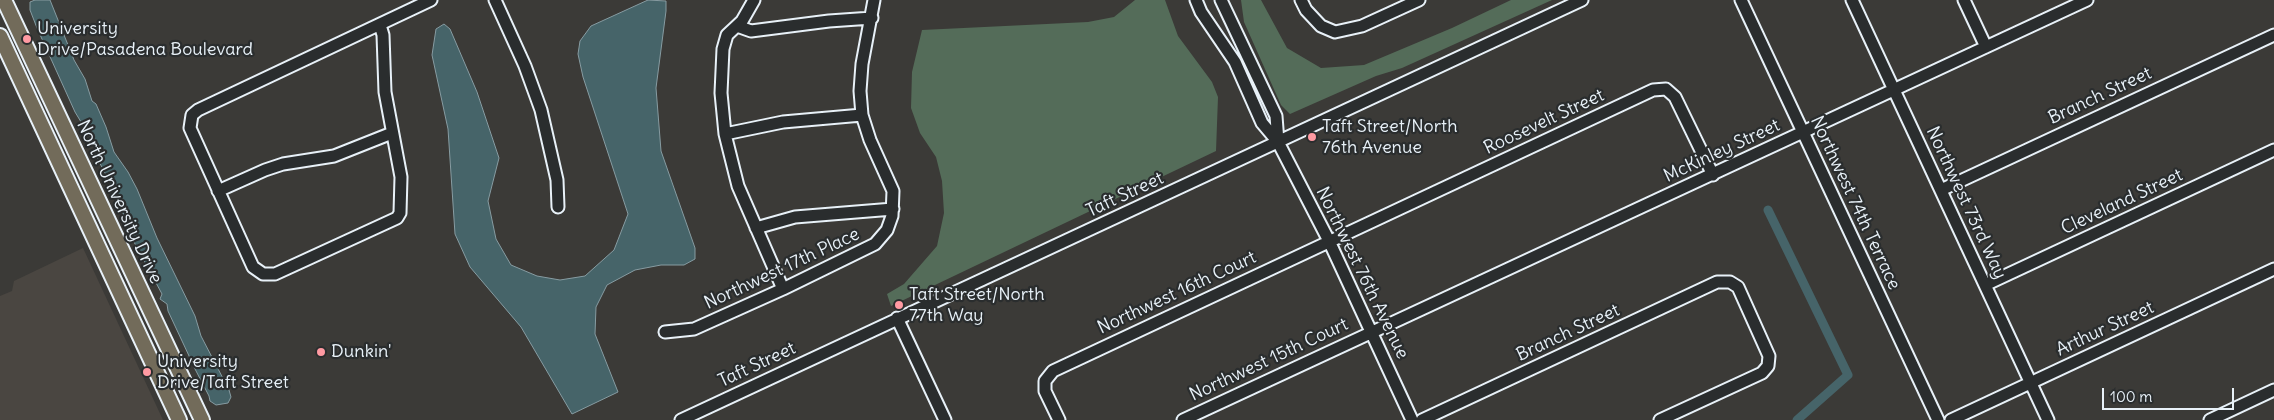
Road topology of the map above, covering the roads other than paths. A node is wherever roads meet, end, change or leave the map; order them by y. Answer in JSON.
{"nodes":[{"id":1,"x":431,"y":0,"type":"edge"},
{"id":2,"x":497,"y":0,"type":"edge"},
{"id":3,"x":754,"y":0,"type":"edge"},
{"id":4,"x":874,"y":0,"type":"edge"},
{"id":5,"x":1196,"y":0,"type":"edge"},
{"id":6,"x":1221,"y":0,"type":"edge"},
{"id":7,"x":1231,"y":0,"type":"edge"},
{"id":8,"x":1301,"y":0,"type":"edge"},
{"id":9,"x":1419,"y":0,"type":"edge"},
{"id":10,"x":1582,"y":0,"type":"edge"},
{"id":11,"x":1741,"y":0,"type":"edge"},
{"id":12,"x":1852,"y":0,"type":"edge"},
{"id":13,"x":1964,"y":0,"type":"edge"},
{"id":14,"x":2080,"y":2,"type":"edge"},
{"id":15,"x":4,"y":7,"type":"edge"},
{"id":16,"x":872,"y":18,"type":"junction"},
{"id":17,"x":1234,"y":22,"type":"junction"},
{"id":18,"x":380,"y":24,"type":"junction"},
{"id":19,"x":737,"y":26,"type":"junction"},
{"id":20,"x":2274,"y":35,"type":"edge"},
{"id":21,"x":0,"y":36,"type":"edge"},
{"id":22,"x":1986,"y":47,"type":"junction"},
{"id":23,"x":1894,"y":91,"type":"junction"},
{"id":24,"x":862,"y":115,"type":"junction"},
{"id":25,"x":392,"y":133,"type":"junction"},
{"id":26,"x":1802,"y":133,"type":"junction"},
{"id":27,"x":725,"y":134,"type":"junction"},
{"id":28,"x":1278,"y":142,"type":"junction"},
{"id":29,"x":2274,"y":150,"type":"edge"},
{"id":30,"x":1713,"y":175,"type":"junction"},
{"id":31,"x":1941,"y":190,"type":"junction"},
{"id":32,"x":218,"y":191,"type":"junction"},
{"id":33,"x":558,"y":207,"type":"dead end"},
{"id":34,"x":893,"y":209,"type":"junction"},
{"id":35,"x":756,"y":228,"type":"junction"},
{"id":36,"x":1328,"y":241,"type":"junction"},
{"id":37,"x":2274,"y":269,"type":"edge"},
{"id":38,"x":1985,"y":285,"type":"junction"},
{"id":39,"x":783,"y":289,"type":"junction"},
{"id":40,"x":897,"y":318,"type":"junction"},
{"id":41,"x":1371,"y":331,"type":"junction"},
{"id":42,"x":665,"y":332,"type":"dead end"},
{"id":43,"x":2031,"y":383,"type":"junction"},
{"id":44,"x":2274,"y":390,"type":"edge"},
{"id":45,"x":178,"y":420,"type":"edge"},
{"id":46,"x":202,"y":420,"type":"edge"},
{"id":47,"x":681,"y":420,"type":"edge"},
{"id":48,"x":946,"y":420,"type":"edge"},
{"id":49,"x":1059,"y":420,"type":"edge"},
{"id":50,"x":1182,"y":420,"type":"edge"},
{"id":51,"x":1412,"y":420,"type":"edge"},
{"id":52,"x":1422,"y":420,"type":"edge"},
{"id":53,"x":1660,"y":420,"type":"edge"},
{"id":54,"x":1938,"y":420,"type":"edge"},
{"id":55,"x":1951,"y":420,"type":"edge"},
{"id":56,"x":2048,"y":420,"type":"edge"},
{"id":57,"x":2210,"y":420,"type":"edge"}],
"edges":[{"from":1,"to":18,"type":"street"},
{"from":2,"to":33,"type":"street"},
{"from":3,"to":19,"type":"street"},
{"from":4,"to":16,"type":"street"},
{"from":5,"to":28,"type":"street","name":"Northwest 76th Avenue"},
{"from":6,"to":17,"type":"street","name":"Northwest 76th Avenue"},
{"from":7,"to":17,"type":"street","name":"Northwest 76th Avenue"},
{"from":8,"to":9,"type":"street"},
{"from":10,"to":28,"type":"street","name":"Taft Street"},
{"from":11,"to":26,"type":"street","name":"Northwest 74th Terrace"},
{"from":12,"to":23,"type":"street","name":"Northwest 73rd Way"},
{"from":13,"to":22,"type":"street"},
{"from":14,"to":22,"type":"street","name":"McKinley Street"},
{"from":15,"to":46,"type":"main road","name":"North University Drive"},
{"from":16,"to":19,"type":"street"},
{"from":16,"to":24,"type":"street"},
{"from":17,"to":28,"type":"street","name":"Northwest 76th Avenue"},
{"from":18,"to":25,"type":"street"},
{"from":18,"to":32,"type":"street"},
{"from":19,"to":27,"type":"street"},
{"from":20,"to":31,"type":"street","name":"Branch Street"},
{"from":21,"to":45,"type":"main road"},
{"from":22,"to":23,"type":"street","name":"McKinley Street"},
{"from":23,"to":26,"type":"street","name":"McKinley Street"},
{"from":23,"to":31,"type":"street","name":"Northwest 73rd Way"},
{"from":24,"to":27,"type":"street"},
{"from":24,"to":34,"type":"street"},
{"from":25,"to":32,"type":"street"},
{"from":25,"to":32,"type":"street"},
{"from":26,"to":30,"type":"street","name":"McKinley Street"},
{"from":26,"to":54,"type":"street","name":"Northwest 74th Terrace"},
{"from":27,"to":35,"type":"street"},
{"from":28,"to":36,"type":"street","name":"Northwest 76th Avenue"},
{"from":28,"to":40,"type":"street","name":"Taft Street"},
{"from":29,"to":38,"type":"street","name":"Cleveland Street"},
{"from":30,"to":36,"type":"street","name":"Roosevelt Street"},
{"from":30,"to":41,"type":"street","name":"McKinley Street"},
{"from":31,"to":38,"type":"street","name":"Northwest 73rd Way"},
{"from":34,"to":35,"type":"street"},
{"from":34,"to":39,"type":"street","name":"Northwest 17th Place"},
{"from":35,"to":39,"type":"street"},
{"from":36,"to":41,"type":"street","name":"Northwest 76th Avenue"},
{"from":36,"to":49,"type":"street","name":"Northwest 16th Court"},
{"from":37,"to":43,"type":"street","name":"Arthur Street"},
{"from":38,"to":43,"type":"street","name":"Northwest 73rd Way"},
{"from":39,"to":42,"type":"street","name":"Northwest 17th Place"},
{"from":40,"to":47,"type":"street","name":"Taft Street"},
{"from":40,"to":48,"type":"street"},
{"from":41,"to":50,"type":"street","name":"Northwest 15th Court"},
{"from":41,"to":51,"type":"street","name":"Northwest 76th Avenue"},
{"from":43,"to":55,"type":"street","name":"Arthur Street"},
{"from":43,"to":56,"type":"street","name":"Northwest 73rd Way"},
{"from":44,"to":57,"type":"street"},
{"from":52,"to":53,"type":"street","name":"Branch Street"}]}
